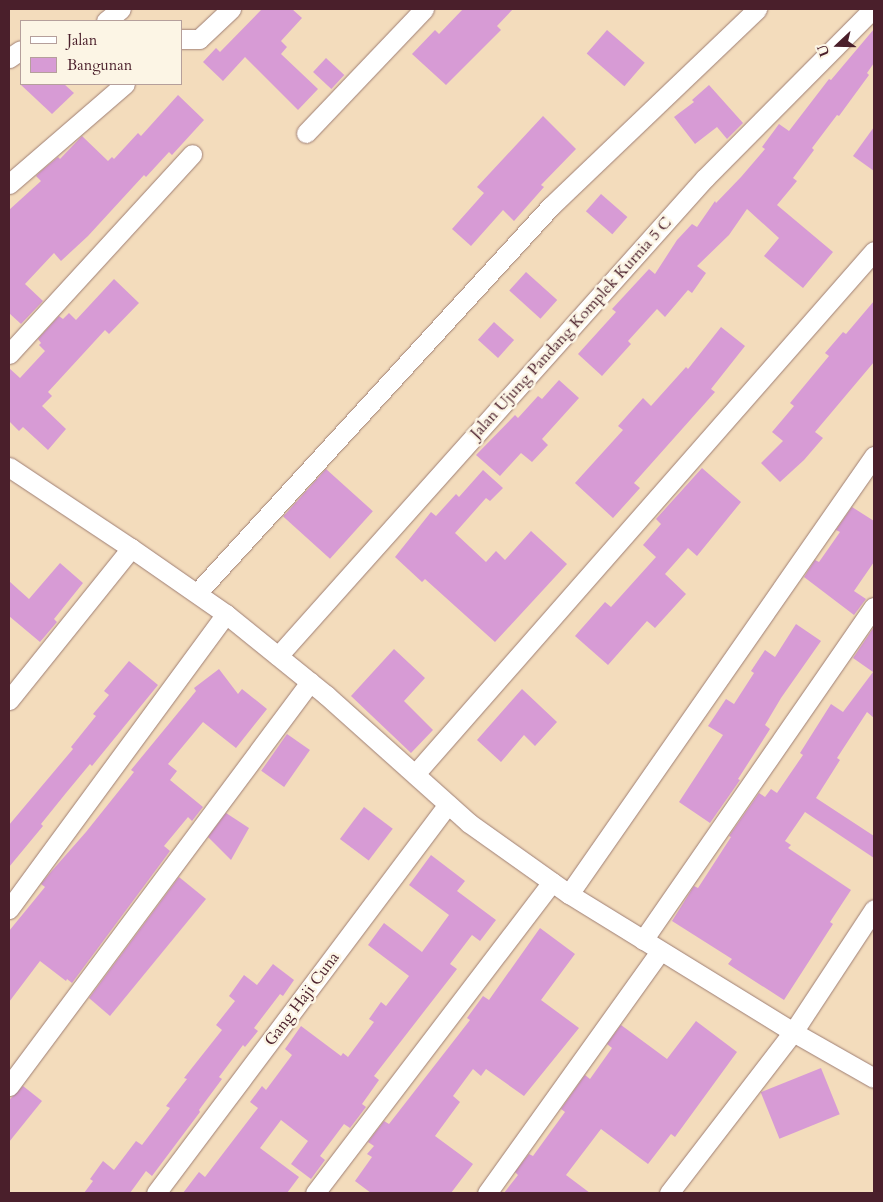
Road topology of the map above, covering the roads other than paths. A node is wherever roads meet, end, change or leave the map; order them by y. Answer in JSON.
{"nodes":[{"id":1,"x":121,"y":9,"type":"edge"},
{"id":2,"x":232,"y":9,"type":"edge"},
{"id":3,"x":424,"y":9,"type":"edge"},
{"id":4,"x":757,"y":9,"type":"edge"},
{"id":5,"x":873,"y":9,"type":"edge"},
{"id":6,"x":107,"y":20,"type":"edge"},
{"id":7,"x":182,"y":39,"type":"edge"},
{"id":8,"x":20,"y":51,"type":"edge"},
{"id":9,"x":9,"y":58,"type":"edge"},
{"id":10,"x":124,"y":85,"type":"edge"},
{"id":11,"x":306,"y":133,"type":"dead end"},
{"id":12,"x":192,"y":154,"type":"dead end"},
{"id":13,"x":9,"y":184,"type":"edge"},
{"id":14,"x":874,"y":251,"type":"edge"},
{"id":15,"x":9,"y":354,"type":"edge"},
{"id":16,"x":874,"y":456,"type":"edge"},
{"id":17,"x":9,"y":467,"type":"edge"},
{"id":18,"x":131,"y":548,"type":"junction"},
{"id":19,"x":197,"y":593,"type":"junction"},
{"id":20,"x":874,"y":607,"type":"edge"},
{"id":21,"x":226,"y":614,"type":"junction"},
{"id":22,"x":278,"y":656,"type":"junction"},
{"id":23,"x":310,"y":682,"type":"junction"},
{"id":24,"x":9,"y":700,"type":"edge"},
{"id":25,"x":415,"y":774,"type":"junction"},
{"id":26,"x":448,"y":804,"type":"junction"},
{"id":27,"x":552,"y":882,"type":"junction"},
{"id":28,"x":569,"y":894,"type":"junction"},
{"id":29,"x":9,"y":909,"type":"edge"},
{"id":30,"x":874,"y":909,"type":"edge"},
{"id":31,"x":643,"y":940,"type":"junction"},
{"id":32,"x":660,"y":951,"type":"junction"},
{"id":33,"x":793,"y":1032,"type":"junction"},
{"id":34,"x":874,"y":1078,"type":"edge"},
{"id":35,"x":9,"y":1086,"type":"edge"},
{"id":36,"x":156,"y":1193,"type":"edge"},
{"id":37,"x":316,"y":1193,"type":"edge"},
{"id":38,"x":487,"y":1193,"type":"edge"},
{"id":39,"x":669,"y":1193,"type":"edge"}],
"edges":[{"from":1,"to":6,"type":"street"},
{"from":2,"to":7,"type":"street"},
{"from":3,"to":11,"type":"street"},
{"from":4,"to":19,"type":"street"},
{"from":5,"to":22,"type":"street","name":"Jalan Ujung Pandang Komplek Kurnia 5 C"},
{"from":8,"to":9,"type":"street"},
{"from":10,"to":13,"type":"street"},
{"from":12,"to":15,"type":"street"},
{"from":14,"to":25,"type":"street"},
{"from":16,"to":28,"type":"street"},
{"from":17,"to":18,"type":"street"},
{"from":18,"to":19,"type":"street"},
{"from":18,"to":24,"type":"street"},
{"from":19,"to":21,"type":"street"},
{"from":20,"to":31,"type":"street"},
{"from":21,"to":22,"type":"street"},
{"from":21,"to":29,"type":"street"},
{"from":22,"to":23,"type":"street"},
{"from":23,"to":25,"type":"street"},
{"from":23,"to":35,"type":"street"},
{"from":25,"to":26,"type":"street"},
{"from":26,"to":27,"type":"street"},
{"from":26,"to":36,"type":"street","name":"Gang Haji Cuna"},
{"from":27,"to":28,"type":"street"},
{"from":27,"to":37,"type":"street"},
{"from":28,"to":31,"type":"street"},
{"from":30,"to":33,"type":"street"},
{"from":31,"to":32,"type":"street"},
{"from":32,"to":33,"type":"street"},
{"from":32,"to":38,"type":"street"},
{"from":33,"to":34,"type":"street"},
{"from":33,"to":39,"type":"street"}]}
